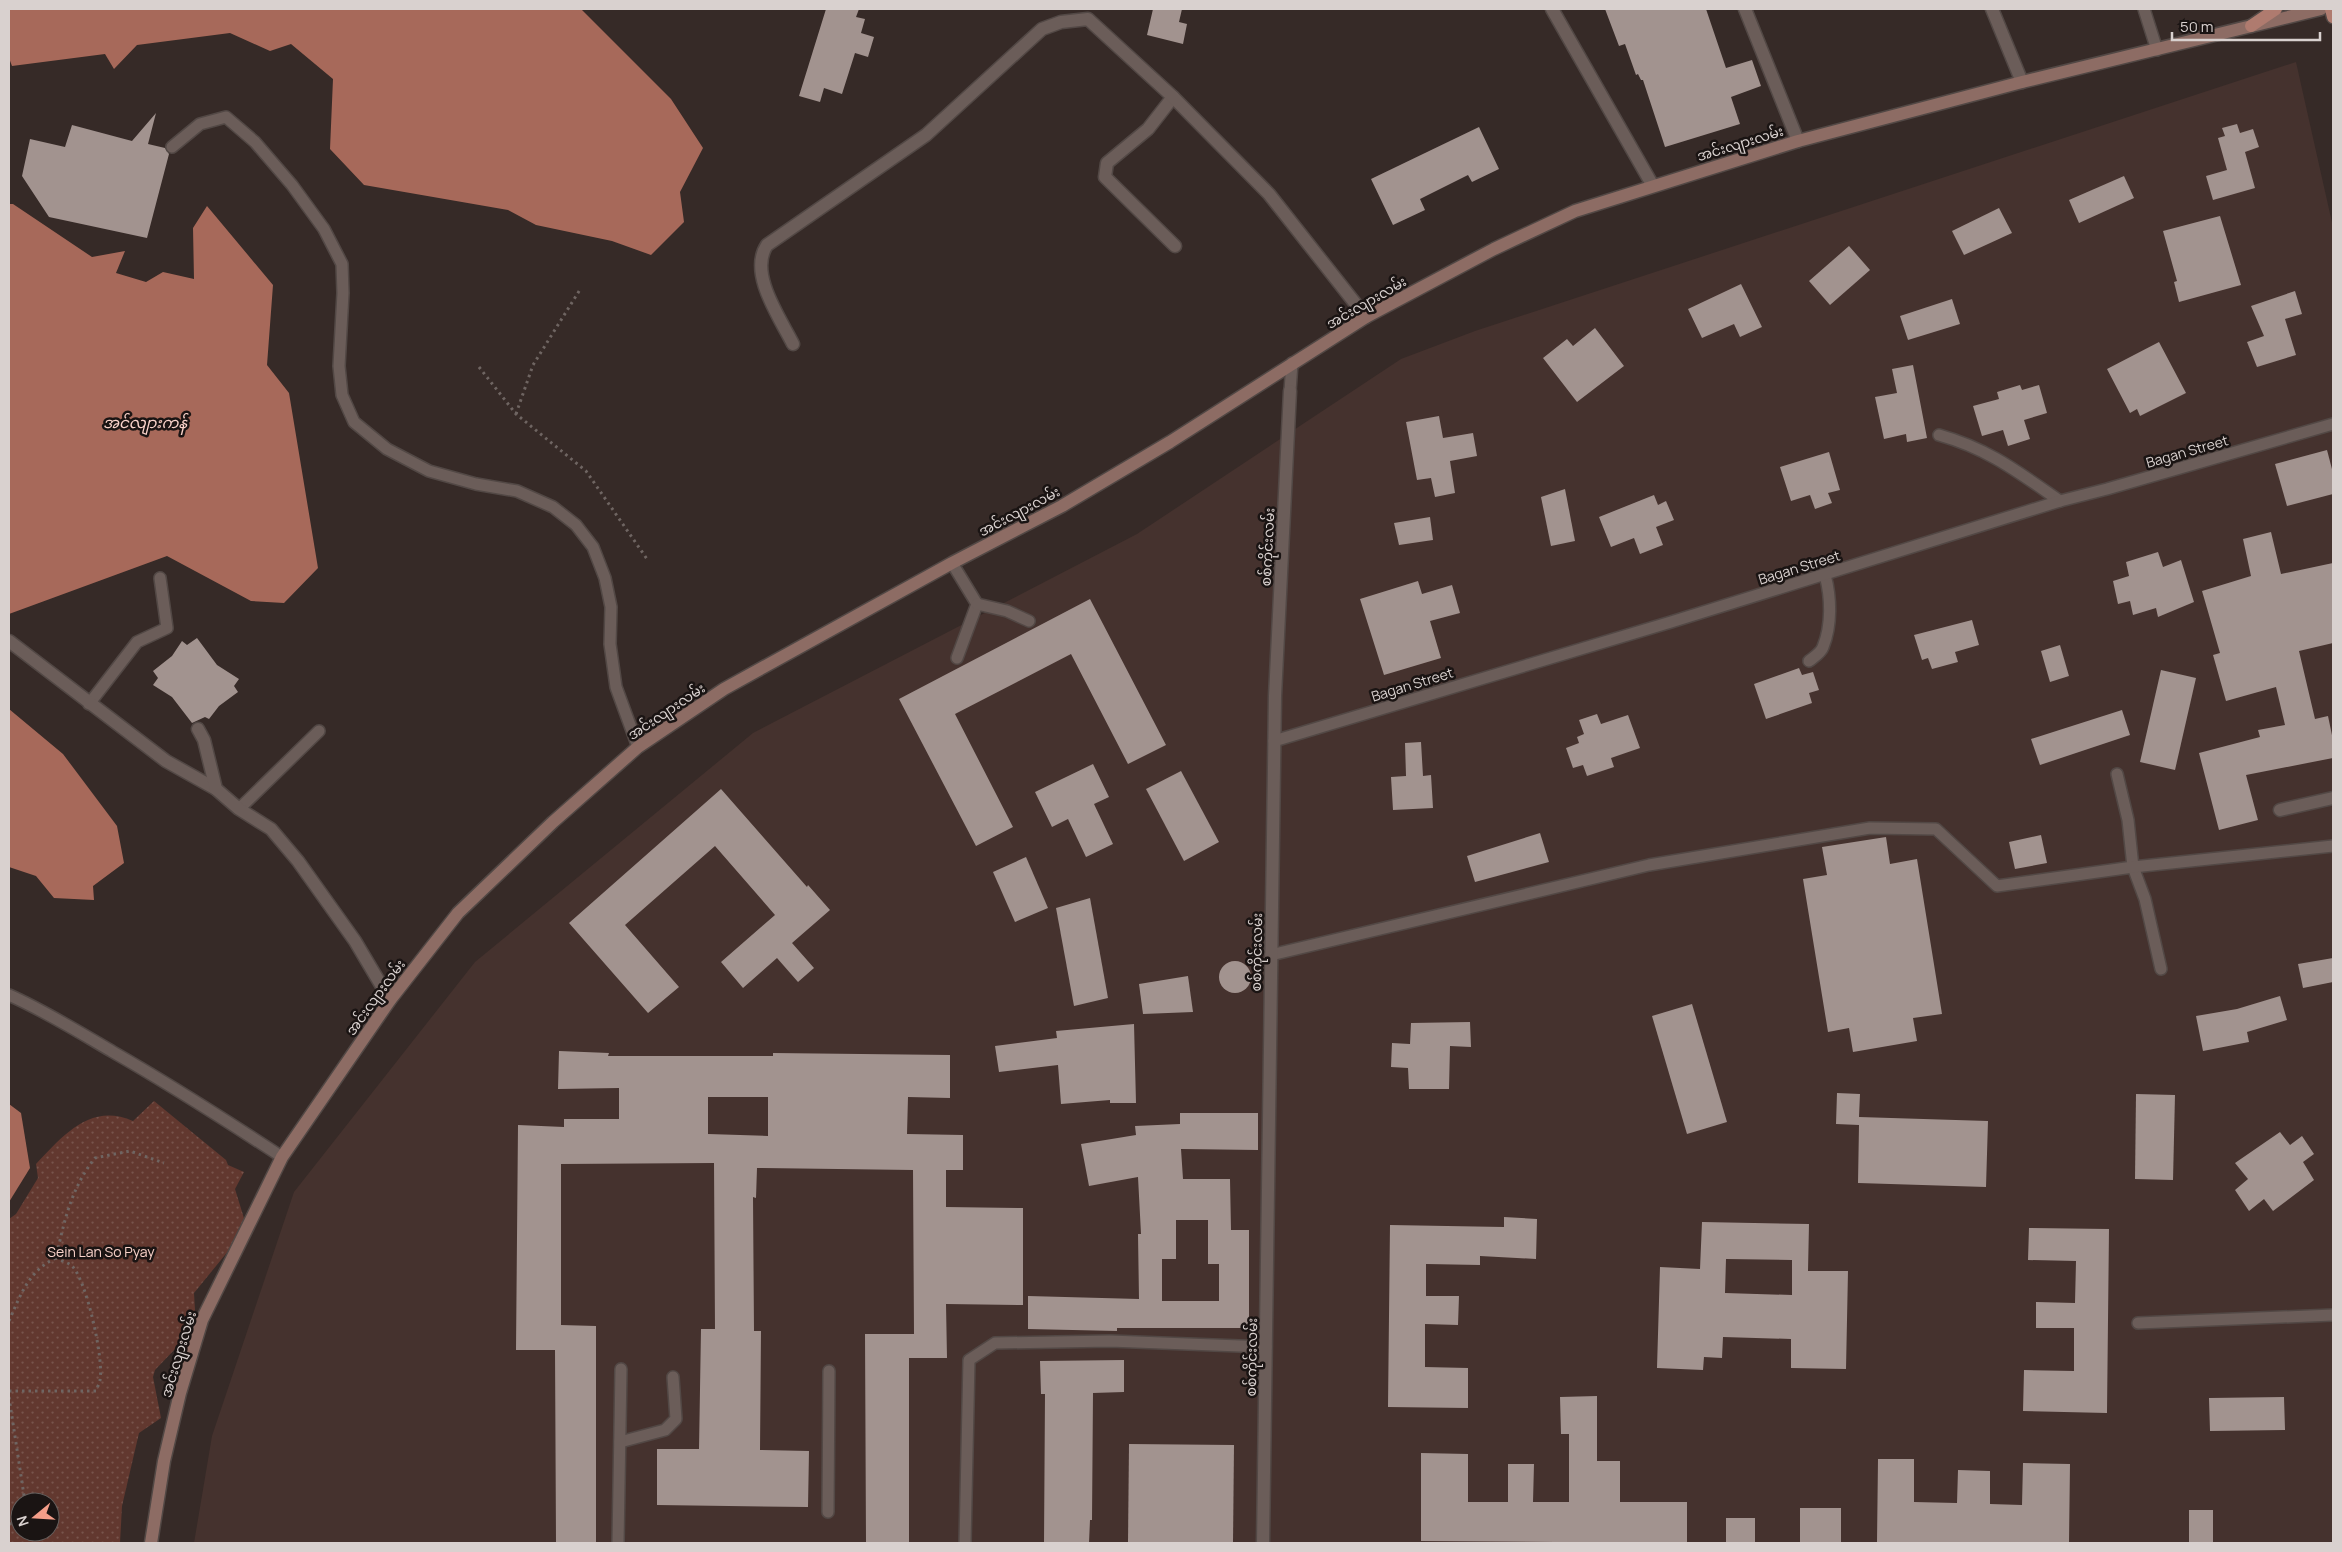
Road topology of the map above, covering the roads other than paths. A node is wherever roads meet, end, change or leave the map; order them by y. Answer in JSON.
{"nodes":[{"id":1,"x":1552,"y":9,"type":"edge"},
{"id":2,"x":1745,"y":9,"type":"edge"},
{"id":3,"x":1992,"y":9,"type":"edge"},
{"id":4,"x":2144,"y":9,"type":"edge"},
{"id":5,"x":2276,"y":9,"type":"edge"},
{"id":6,"x":2321,"y":9,"type":"edge"},
{"id":7,"x":2331,"y":9,"type":"edge"},
{"id":8,"x":1090,"y":14,"type":"edge"},
{"id":9,"x":2333,"y":17,"type":"edge"},
{"id":10,"x":2251,"y":26,"type":"junction"},
{"id":11,"x":2157,"y":50,"type":"junction"},
{"id":12,"x":2022,"y":82,"type":"junction"},
{"id":13,"x":1173,"y":97,"type":"junction"},
{"id":14,"x":1798,"y":141,"type":"junction"},
{"id":15,"x":172,"y":147,"type":"dead end"},
{"id":16,"x":1653,"y":186,"type":"junction"},
{"id":17,"x":1175,"y":246,"type":"dead end"},
{"id":18,"x":1366,"y":317,"type":"junction"},
{"id":19,"x":793,"y":344,"type":"dead end"},
{"id":20,"x":1292,"y":362,"type":"junction"},
{"id":21,"x":1290,"y":391,"type":"joint"},
{"id":22,"x":2333,"y":424,"type":"edge"},
{"id":23,"x":1939,"y":435,"type":"dead end"},
{"id":24,"x":2060,"y":500,"type":"junction"},
{"id":25,"x":952,"y":563,"type":"junction"},
{"id":26,"x":1826,"y":575,"type":"junction"},
{"id":27,"x":160,"y":578,"type":"dead end"},
{"id":28,"x":977,"y":604,"type":"junction"},
{"id":29,"x":1028,"y":622,"type":"dead end"},
{"id":30,"x":9,"y":642,"type":"edge"},
{"id":31,"x":957,"y":658,"type":"dead end"},
{"id":32,"x":1809,"y":661,"type":"dead end"},
{"id":33,"x":89,"y":704,"type":"junction"},
{"id":34,"x":198,"y":729,"type":"dead end"},
{"id":35,"x":319,"y":731,"type":"dead end"},
{"id":36,"x":1274,"y":741,"type":"junction"},
{"id":37,"x":638,"y":747,"type":"junction"},
{"id":38,"x":2117,"y":774,"type":"dead end"},
{"id":39,"x":216,"y":790,"type":"junction"},
{"id":40,"x":2333,"y":798,"type":"edge"},
{"id":41,"x":239,"y":809,"type":"junction"},
{"id":42,"x":2280,"y":810,"type":"dead end"},
{"id":43,"x":2333,"y":846,"type":"edge"},
{"id":44,"x":2133,"y":866,"type":"junction"},
{"id":45,"x":1272,"y":955,"type":"junction"},
{"id":46,"x":2161,"y":969,"type":"dead end"},
{"id":47,"x":9,"y":995,"type":"edge"},
{"id":48,"x":390,"y":1000,"type":"junction"},
{"id":49,"x":282,"y":1157,"type":"junction"},
{"id":50,"x":2333,"y":1315,"type":"edge"},
{"id":51,"x":2138,"y":1323,"type":"dead end"},
{"id":52,"x":1266,"y":1347,"type":"junction"},
{"id":53,"x":621,"y":1369,"type":"dead end"},
{"id":54,"x":829,"y":1371,"type":"dead end"},
{"id":55,"x":673,"y":1377,"type":"dead end"},
{"id":56,"x":620,"y":1442,"type":"junction"},
{"id":57,"x":828,"y":1512,"type":"dead end"},
{"id":58,"x":151,"y":1543,"type":"edge"},
{"id":59,"x":618,"y":1543,"type":"edge"},
{"id":60,"x":965,"y":1543,"type":"edge"},
{"id":61,"x":1263,"y":1543,"type":"edge"}],
"edges":[{"from":1,"to":16,"type":"street"},
{"from":2,"to":14,"type":"street"},
{"from":3,"to":12,"type":"street"},
{"from":4,"to":11,"type":"lane"},
{"from":5,"to":10,"type":"main road"},
{"from":6,"to":10,"type":"main road","name":"အင်းလျားလမ်း"},
{"from":7,"to":9,"type":"main road"},
{"from":8,"to":13,"type":"street"},
{"from":8,"to":19,"type":"street"},
{"from":10,"to":11,"type":"main road","name":"အင်းလျားလမ်း"},
{"from":11,"to":12,"type":"main road","name":"အင်းလျားလမ်း"},
{"from":12,"to":14,"type":"main road","name":"အင်းလျားလမ်း"},
{"from":13,"to":17,"type":"street"},
{"from":13,"to":18,"type":"street"},
{"from":14,"to":16,"type":"main road","name":"အင်းလျားလမ်း"},
{"from":15,"to":37,"type":"lane"},
{"from":16,"to":18,"type":"main road","name":"အင်းလျားလမ်း"},
{"from":18,"to":20,"type":"main road","name":"အင်းလျားလမ်း"},
{"from":20,"to":21,"type":"lane","name":"စစ်ကိုင်းလမ်း"},
{"from":20,"to":25,"type":"main road","name":"အင်းလျားလမ်း"},
{"from":21,"to":36,"type":"street","name":"စစ်ကိုင်းလမ်း"},
{"from":22,"to":24,"type":"lane","name":"Bagan Street"},
{"from":23,"to":24,"type":"lane"},
{"from":24,"to":26,"type":"lane","name":"Bagan Street"},
{"from":25,"to":28,"type":"lane"},
{"from":25,"to":37,"type":"main road","name":"အင်းလျားလမ်း"},
{"from":26,"to":32,"type":"lane"},
{"from":26,"to":36,"type":"lane","name":"Bagan Street"},
{"from":27,"to":33,"type":"lane"},
{"from":28,"to":29,"type":"lane"},
{"from":28,"to":31,"type":"lane"},
{"from":30,"to":33,"type":"street"},
{"from":33,"to":39,"type":"street"},
{"from":34,"to":39,"type":"street"},
{"from":35,"to":41,"type":"lane"},
{"from":36,"to":45,"type":"street","name":"စစ်ကိုင်းလမ်း"},
{"from":37,"to":48,"type":"main road","name":"အင်းလျားလမ်း"},
{"from":38,"to":44,"type":"lane"},
{"from":39,"to":41,"type":"street"},
{"from":40,"to":42,"type":"street"},
{"from":41,"to":48,"type":"street"},
{"from":43,"to":44,"type":"lane"},
{"from":44,"to":45,"type":"lane"},
{"from":44,"to":46,"type":"lane"},
{"from":45,"to":52,"type":"street","name":"စစ်ကိုင်းလမ်း"},
{"from":47,"to":49,"type":"lane"},
{"from":48,"to":49,"type":"main road","name":"အင်းလျားလမ်း"},
{"from":49,"to":58,"type":"main road","name":"အင်းလျားလမ်း"},
{"from":50,"to":51,"type":"lane"},
{"from":52,"to":60,"type":"lane"},
{"from":52,"to":61,"type":"street","name":"စစ်ကိုင်းလမ်း"},
{"from":53,"to":56,"type":"lane"},
{"from":54,"to":57,"type":"lane"},
{"from":55,"to":56,"type":"lane"},
{"from":56,"to":59,"type":"lane"}]}
